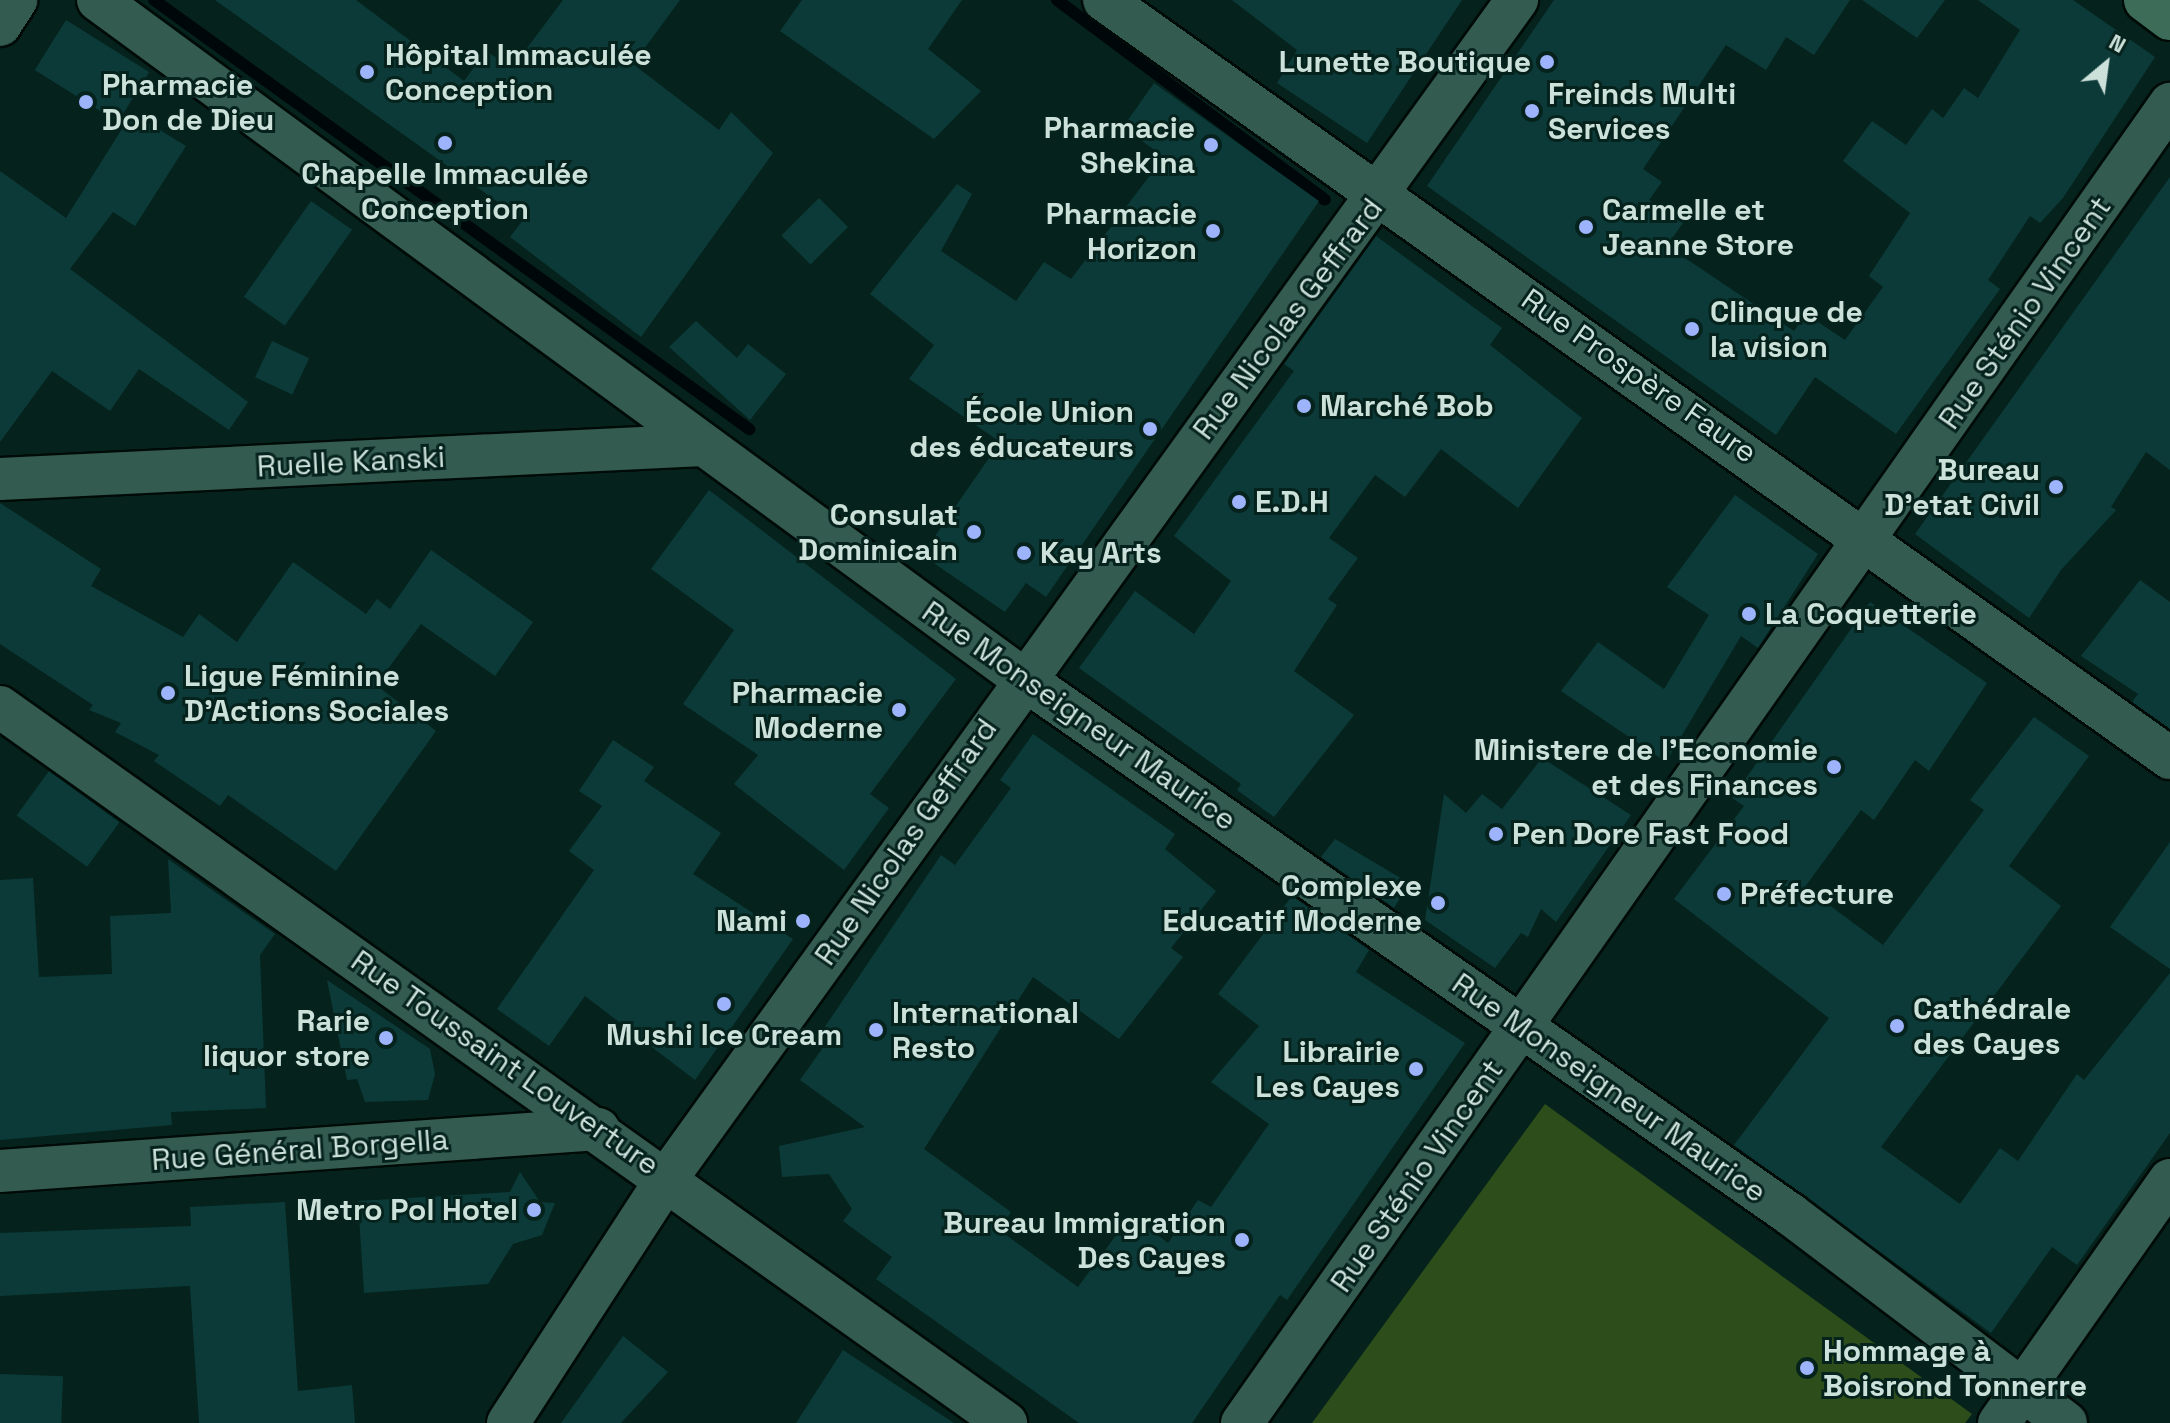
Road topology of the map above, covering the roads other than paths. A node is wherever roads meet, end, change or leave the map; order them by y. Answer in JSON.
{"nodes":[{"id":1,"x":16,"y":0,"type":"edge"},
{"id":2,"x":98,"y":0,"type":"edge"},
{"id":3,"x":1104,"y":0,"type":"edge"},
{"id":4,"x":1517,"y":0,"type":"edge"},
{"id":5,"x":2146,"y":0,"type":"edge"},
{"id":6,"x":2170,"y":18,"type":"edge"},
{"id":7,"x":0,"y":25,"type":"edge"},
{"id":8,"x":2170,"y":104,"type":"edge"},
{"id":9,"x":1380,"y":195,"type":"junction"},
{"id":10,"x":703,"y":445,"type":"junction"},
{"id":11,"x":0,"y":479,"type":"edge"},
{"id":12,"x":1869,"y":537,"type":"junction"},
{"id":13,"x":1022,"y":678,"type":"junction"},
{"id":14,"x":0,"y":707,"type":"edge"},
{"id":15,"x":2170,"y":758,"type":"edge"},
{"id":16,"x":1522,"y":1028,"type":"junction"},
{"id":17,"x":599,"y":1129,"type":"junction"},
{"id":18,"x":0,"y":1171,"type":"edge"},
{"id":19,"x":667,"y":1178,"type":"junction"},
{"id":20,"x":2170,"y":1180,"type":"edge"},
{"id":21,"x":2010,"y":1407,"type":"edge"},
{"id":22,"x":508,"y":1423,"type":"edge"},
{"id":23,"x":1006,"y":1423,"type":"edge"},
{"id":24,"x":1242,"y":1423,"type":"edge"},
{"id":25,"x":2066,"y":1423,"type":"edge"}],
"edges":[{"from":1,"to":7,"type":"street"},
{"from":2,"to":10,"type":"street","name":"Rue Monseigneur Maurice"},
{"from":3,"to":9,"type":"street","name":"Rue Prospère Faure"},
{"from":4,"to":9,"type":"street","name":"Rue Nicolas Geffrard"},
{"from":5,"to":6,"type":"street"},
{"from":8,"to":12,"type":"street","name":"Rue Sténio Vincent"},
{"from":9,"to":12,"type":"street","name":"Rue Prospère Faure"},
{"from":9,"to":13,"type":"street","name":"Rue Nicolas Geffrard"},
{"from":10,"to":11,"type":"street","name":"Ruelle Kanski"},
{"from":10,"to":13,"type":"street","name":"Rue Monseigneur Maurice"},
{"from":12,"to":15,"type":"street","name":"Rue Prospère Faure"},
{"from":12,"to":16,"type":"street","name":"Rue Sténio Vincent"},
{"from":13,"to":16,"type":"street","name":"Rue Monseigneur Maurice"},
{"from":13,"to":19,"type":"street","name":"Rue Nicolas Geffrard"},
{"from":14,"to":17,"type":"street","name":"Rue Toussaint Louverture"},
{"from":16,"to":21,"type":"street","name":"Rue Monseigneur Maurice"},
{"from":16,"to":24,"type":"street","name":"Rue Sténio Vincent"},
{"from":17,"to":18,"type":"street","name":"Rue Général Borgella"},
{"from":17,"to":19,"type":"street","name":"Rue Toussaint Louverture"},
{"from":19,"to":22,"type":"street","name":"Rue Nicolas Geffrard"},
{"from":19,"to":23,"type":"street","name":"Rue Toussaint Louverture"},
{"from":20,"to":21,"type":"street"},
{"from":21,"to":25,"type":"street","name":"Rue Monseigneur Maurice"}]}
